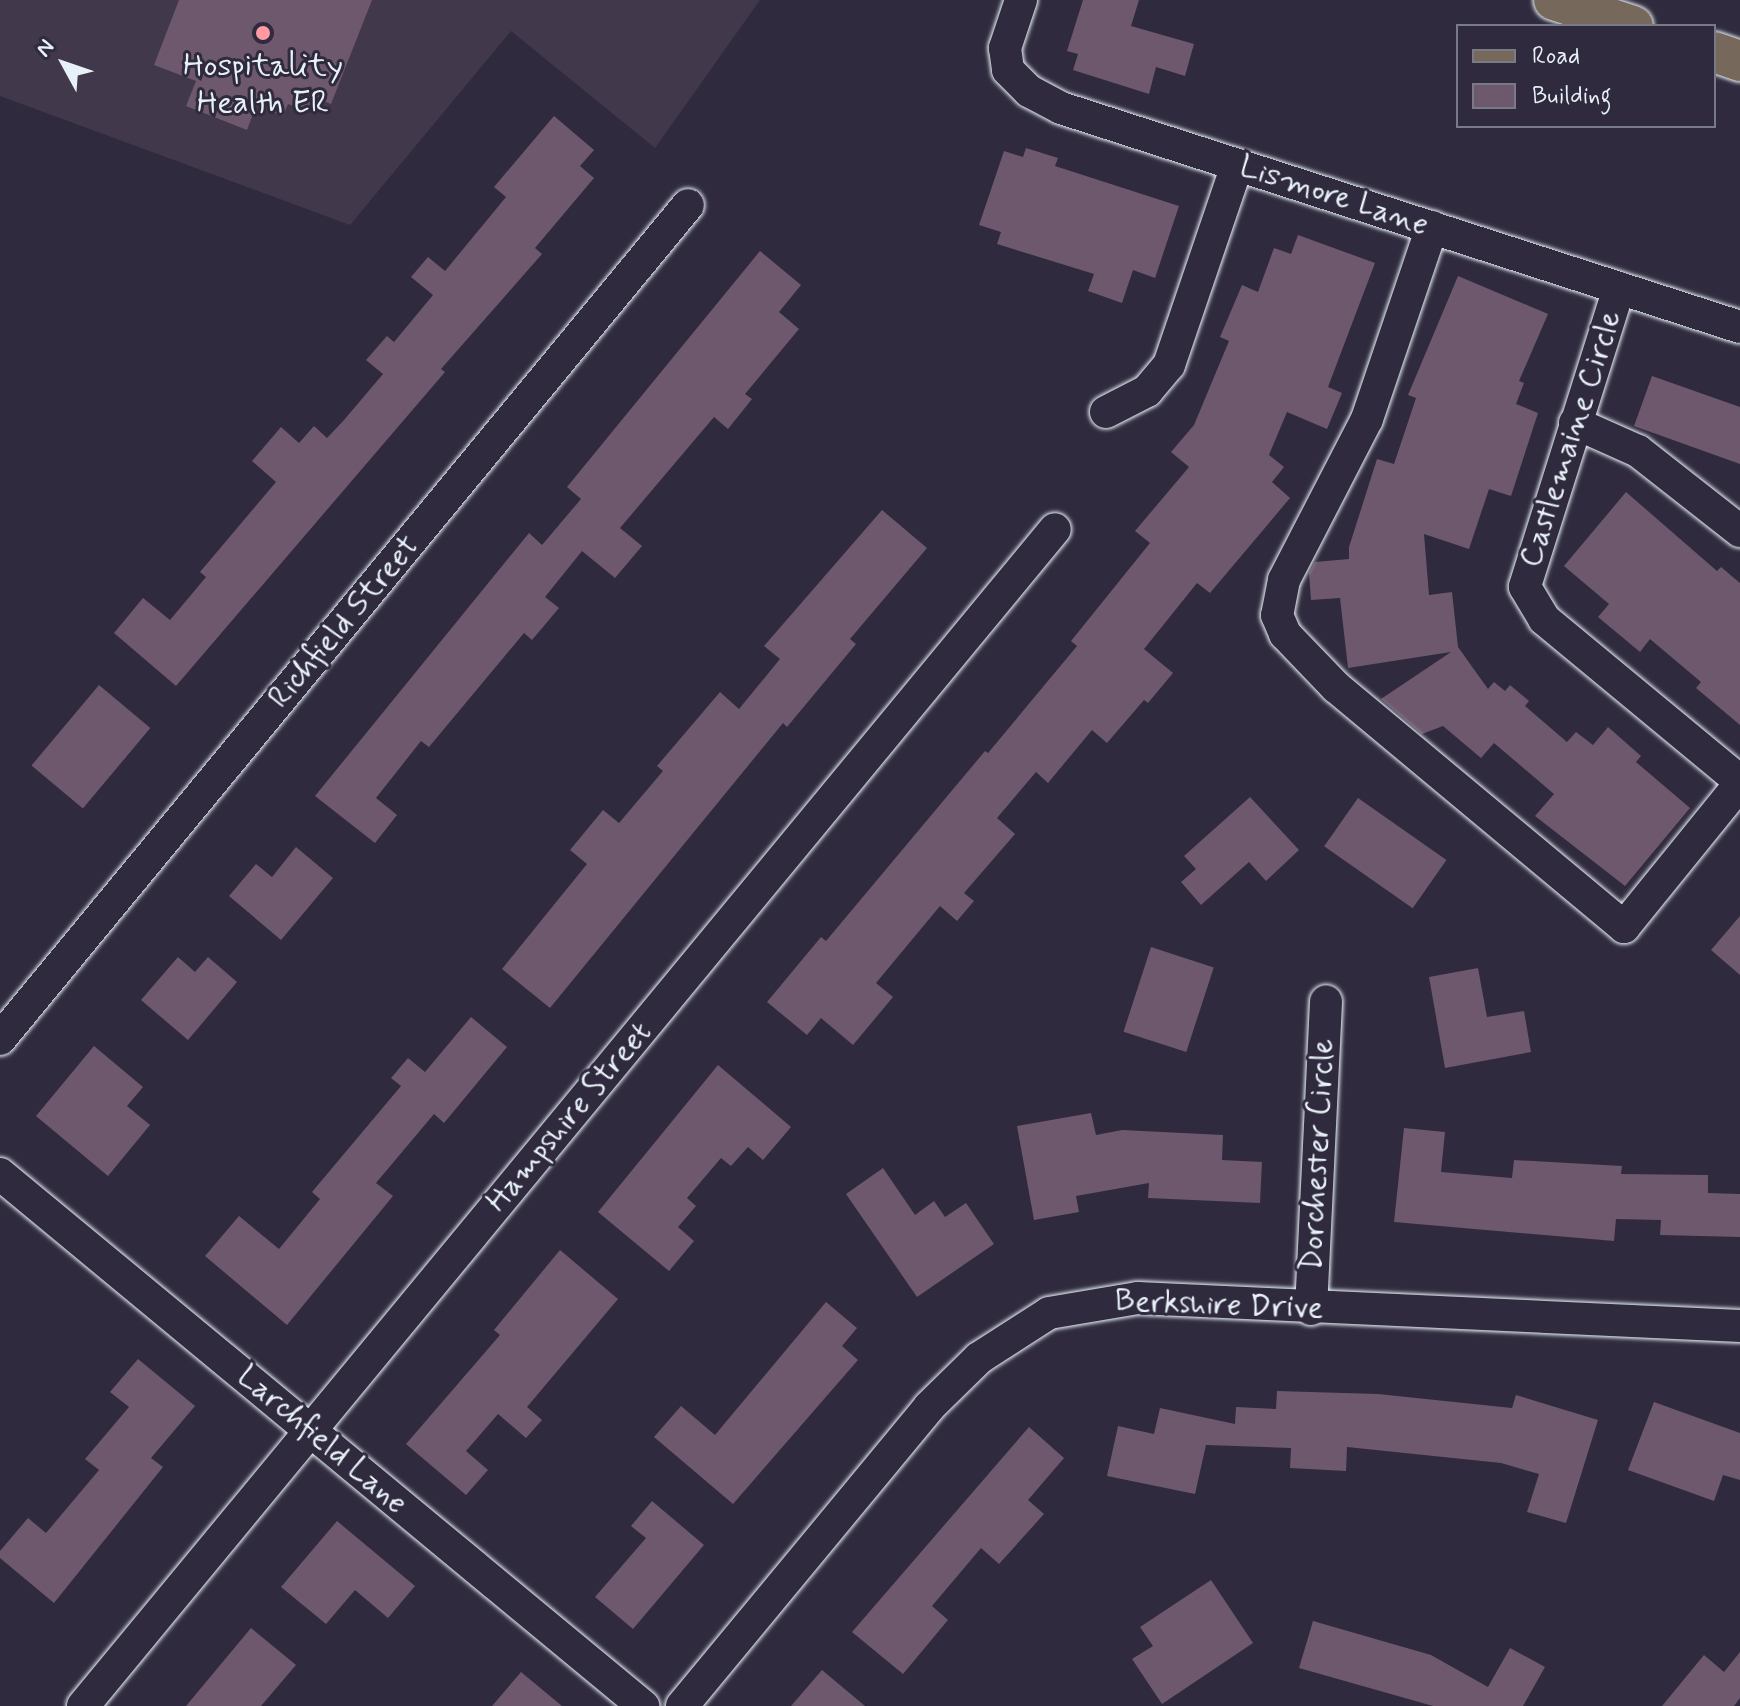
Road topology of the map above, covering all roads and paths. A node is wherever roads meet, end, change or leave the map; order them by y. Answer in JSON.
{"nodes":[{"id":1,"x":1021,"y":0,"type":"edge"},
{"id":2,"x":1554,"y":0,"type":"edge"},
{"id":3,"x":1627,"y":24,"type":"edge"},
{"id":4,"x":1716,"y":53,"type":"edge"},
{"id":5,"x":1740,"y":61,"type":"edge"},
{"id":6,"x":1237,"y":165,"type":"junction"},
{"id":7,"x":688,"y":205,"type":"dead end"},
{"id":8,"x":1432,"y":227,"type":"junction"},
{"id":9,"x":1619,"y":288,"type":"junction"},
{"id":10,"x":1740,"y":327,"type":"edge"},
{"id":11,"x":1106,"y":412,"type":"dead end"},
{"id":12,"x":1575,"y":423,"type":"junction"},
{"id":13,"x":1055,"y":529,"type":"dead end"},
{"id":14,"x":1740,"y":531,"type":"edge"},
{"id":15,"x":1740,"y":782,"type":"edge"},
{"id":16,"x":1326,"y":1001,"type":"dead end"},
{"id":17,"x":0,"y":1039,"type":"edge"},
{"id":18,"x":0,"y":1174,"type":"edge"},
{"id":19,"x":1311,"y":1309,"type":"junction"},
{"id":20,"x":1740,"y":1326,"type":"edge"},
{"id":21,"x":310,"y":1430,"type":"junction"},
{"id":22,"x":83,"y":1706,"type":"edge"},
{"id":23,"x":643,"y":1706,"type":"edge"},
{"id":24,"x":682,"y":1706,"type":"edge"}],
"edges":[{"from":1,"to":6,"type":"street","name":"Lismore Lane"},
{"from":2,"to":3,"type":"main road"},
{"from":4,"to":5,"type":"main road"},
{"from":6,"to":8,"type":"street","name":"Lismore Lane"},
{"from":6,"to":11,"type":"street"},
{"from":7,"to":17,"type":"street","name":"Richfield Street"},
{"from":8,"to":9,"type":"street","name":"Lismore Lane"},
{"from":8,"to":15,"type":"street"},
{"from":9,"to":10,"type":"street","name":"Lismore Lane"},
{"from":9,"to":12,"type":"street","name":"Castlemaine Circle"},
{"from":12,"to":14,"type":"street"},
{"from":12,"to":15,"type":"street","name":"Castlemaine Circle"},
{"from":13,"to":21,"type":"street","name":"Hampshire Street"},
{"from":16,"to":19,"type":"street","name":"Dorchester Circle"},
{"from":18,"to":21,"type":"street","name":"Larchfield Lane"},
{"from":19,"to":20,"type":"street","name":"Berkshire Drive"},
{"from":19,"to":24,"type":"street","name":"Berkshire Drive"},
{"from":21,"to":22,"type":"street","name":"Hampshire Street"},
{"from":21,"to":23,"type":"street","name":"Larchfield Lane"}]}
